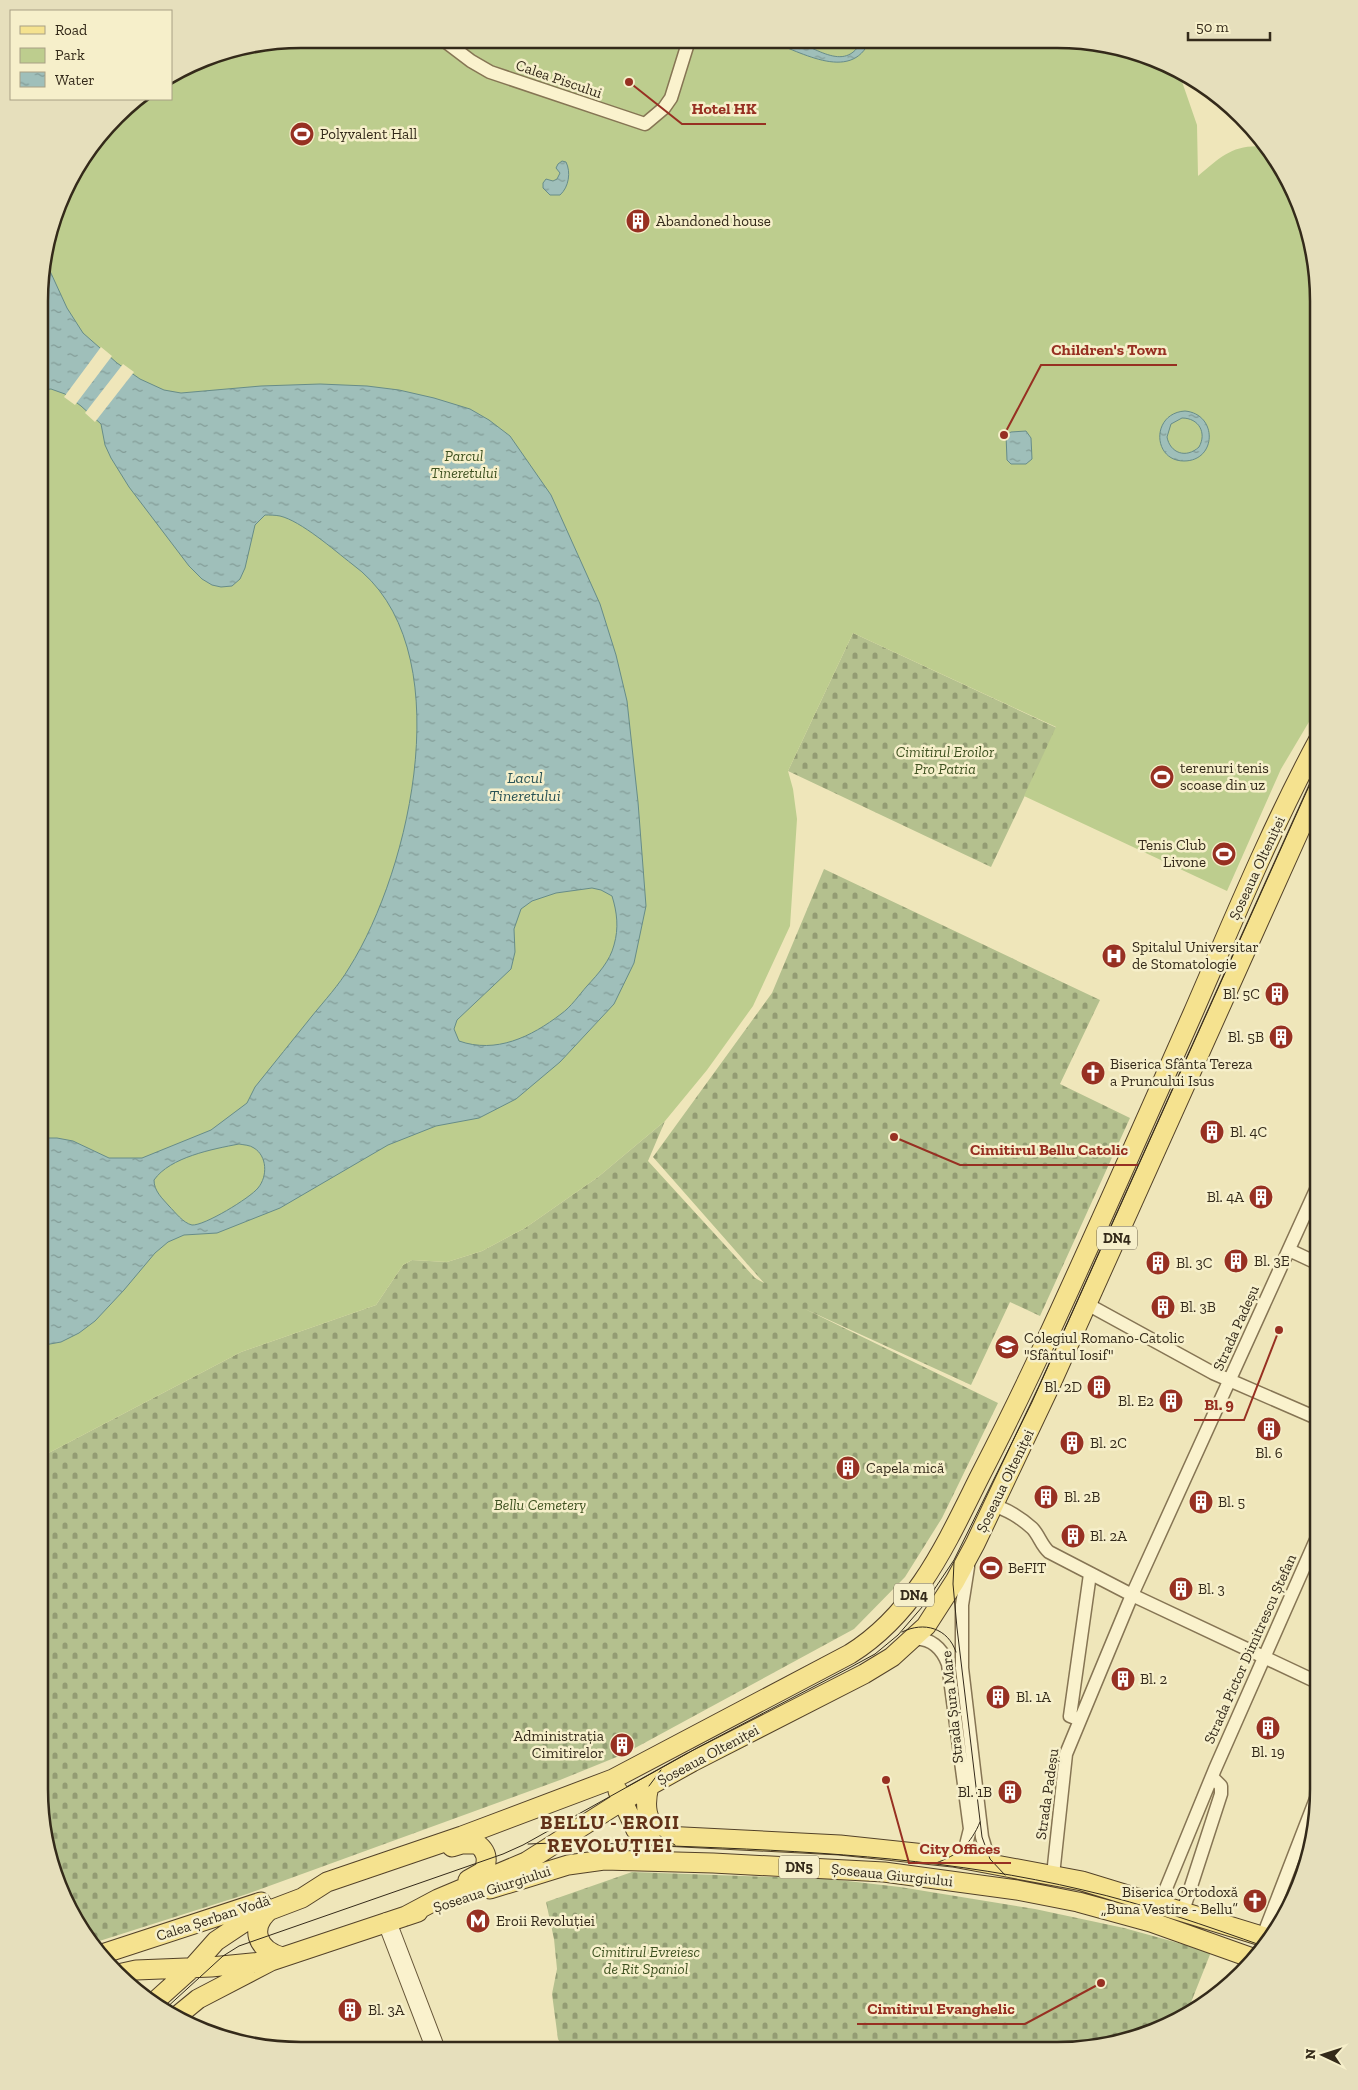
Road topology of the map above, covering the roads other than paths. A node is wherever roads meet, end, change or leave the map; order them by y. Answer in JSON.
{"nodes":[{"id":1,"x":454,"y":48,"type":"edge"},
{"id":2,"x":687,"y":48,"type":"edge"},
{"id":3,"x":1310,"y":756,"type":"edge"},
{"id":4,"x":1310,"y":806,"type":"edge"},
{"id":5,"x":1310,"y":1203,"type":"edge"},
{"id":6,"x":1289,"y":1250,"type":"junction"},
{"id":7,"x":1310,"y":1260,"type":"edge"},
{"id":8,"x":1088,"y":1304,"type":"junction"},
{"id":9,"x":1230,"y":1380,"type":"junction"},
{"id":10,"x":1310,"y":1415,"type":"edge"},
{"id":11,"x":993,"y":1506,"type":"junction"},
{"id":12,"x":974,"y":1544,"type":"junction"},
{"id":13,"x":1310,"y":1553,"type":"edge"},
{"id":14,"x":1090,"y":1574,"type":"junction"},
{"id":15,"x":1132,"y":1595,"type":"junction"},
{"id":16,"x":912,"y":1639,"type":"junction"},
{"id":17,"x":1264,"y":1658,"type":"junction"},
{"id":18,"x":1310,"y":1679,"type":"edge"},
{"id":19,"x":1080,"y":1720,"type":"junction"},
{"id":20,"x":1212,"y":1777,"type":"junction"},
{"id":21,"x":613,"y":1779,"type":"junction"},
{"id":22,"x":650,"y":1786,"type":"junction"},
{"id":23,"x":622,"y":1801,"type":"junction"},
{"id":24,"x":1308,"y":1821,"type":"edge"},
{"id":25,"x":980,"y":1822,"type":"junction"},
{"id":26,"x":660,"y":1836,"type":"junction"},
{"id":27,"x":959,"y":1851,"type":"junction"},
{"id":28,"x":414,"y":1854,"type":"junction"},
{"id":29,"x":994,"y":1865,"type":"junction"},
{"id":30,"x":1053,"y":1875,"type":"junction"},
{"id":31,"x":327,"y":1882,"type":"junction"},
{"id":32,"x":1160,"y":1903,"type":"junction"},
{"id":33,"x":271,"y":1909,"type":"junction"},
{"id":34,"x":1184,"y":1911,"type":"junction"},
{"id":35,"x":406,"y":1916,"type":"junction"},
{"id":36,"x":387,"y":1922,"type":"junction"},
{"id":37,"x":1271,"y":1925,"type":"edge"},
{"id":38,"x":1264,"y":1936,"type":"edge"},
{"id":39,"x":107,"y":1952,"type":"edge"},
{"id":40,"x":1248,"y":1956,"type":"edge"},
{"id":41,"x":276,"y":1959,"type":"junction"},
{"id":42,"x":192,"y":1968,"type":"junction"},
{"id":43,"x":125,"y":1972,"type":"edge"},
{"id":44,"x":158,"y":1999,"type":"edge"},
{"id":45,"x":181,"y":2013,"type":"edge"},
{"id":46,"x":433,"y":2042,"type":"edge"}],
"edges":[{"from":1,"to":2,"type":"street","name":"Calea Piscului"},
{"from":3,"to":21,"type":"main road","name":"Șoseaua Olteniței","number":"DN4"},
{"from":4,"to":8,"type":"main road","name":"Șoseaua Olteniței","number":"DN4"},
{"from":5,"to":6,"type":"street","name":"Strada Padeșu"},
{"from":6,"to":7,"type":"street"},
{"from":6,"to":9,"type":"street","name":"Strada Padeșu"},
{"from":8,"to":9,"type":"street"},
{"from":8,"to":11,"type":"main road","name":"Șoseaua Olteniței","number":"DN4"},
{"from":9,"to":10,"type":"street"},
{"from":9,"to":15,"type":"street","name":"Strada Padeșu"},
{"from":11,"to":12,"type":"main road","name":"Șoseaua Olteniței","number":"DN4"},
{"from":11,"to":14,"type":"street"},
{"from":12,"to":16,"type":"main road","name":"Șoseaua Olteniței","number":"DN4"},
{"from":12,"to":25,"type":"street","name":"Strada Șura Mare"},
{"from":13,"to":17,"type":"street","name":"Strada Pictor Dimitrescu Ștefan"},
{"from":14,"to":15,"type":"street"},
{"from":14,"to":19,"type":"street"},
{"from":15,"to":17,"type":"street"},
{"from":15,"to":19,"type":"street","name":"Strada Padeșu"},
{"from":16,"to":22,"type":"main road","name":"Șoseaua Olteniței","number":"DN4"},
{"from":16,"to":27,"type":"street","name":"Strada Șura Mare"},
{"from":17,"to":18,"type":"street"},
{"from":17,"to":20,"type":"street","name":"Strada Pictor Dimitrescu Ștefan"},
{"from":19,"to":30,"type":"street","name":"Strada Padeșu"},
{"from":20,"to":32,"type":"street","name":"Strada Pictor Dimitrescu Ștefan"},
{"from":20,"to":34,"type":"street"},
{"from":21,"to":23,"type":"main road","name":"Șoseaua Giurgiului","number":"DN5"},
{"from":21,"to":28,"type":"main road","name":"Șoseaua Olteniței"},
{"from":22,"to":23,"type":"main road","name":"Șoseaua Olteniței","number":"DN4"},
{"from":22,"to":26,"type":"main road"},
{"from":23,"to":26,"type":"main road","name":"Șoseaua Giurgiului","number":"DN5"},
{"from":23,"to":35,"type":"main road","name":"Șoseaua Olteniței","number":"DN4"},
{"from":24,"to":37,"type":"street"},
{"from":25,"to":27,"type":"street"},
{"from":25,"to":29,"type":"street","name":"Strada Șura Mare"},
{"from":26,"to":27,"type":"main road","name":"Șoseaua Giurgiului","number":"DN5"},
{"from":27,"to":29,"type":"main road","name":"Șoseaua Giurgiului","number":"DN5"},
{"from":28,"to":31,"type":"main road"},
{"from":28,"to":35,"type":"main road"},
{"from":29,"to":30,"type":"main road","name":"Șoseaua Giurgiului","number":"DN5"},
{"from":30,"to":32,"type":"main road","name":"Șoseaua Giurgiului","number":"DN5"},
{"from":31,"to":33,"type":"main road"},
{"from":31,"to":39,"type":"main road","name":"Calea Șerban Vodă"},
{"from":32,"to":34,"type":"main road","name":"Șoseaua Giurgiului","number":"DN5"},
{"from":33,"to":41,"type":"main road"},
{"from":33,"to":42,"type":"main road"},
{"from":34,"to":38,"type":"main road","name":"Șoseaua Giurgiului","number":"DN5"},
{"from":35,"to":36,"type":"main road"},
{"from":35,"to":40,"type":"main road","name":"Șoseaua Giurgiului","number":"DN5"},
{"from":36,"to":41,"type":"main road"},
{"from":36,"to":46,"type":"main road"},
{"from":41,"to":42,"type":"main road"},
{"from":41,"to":45,"type":"main road"},
{"from":42,"to":43,"type":"main road"},
{"from":42,"to":44,"type":"main road"}]}
